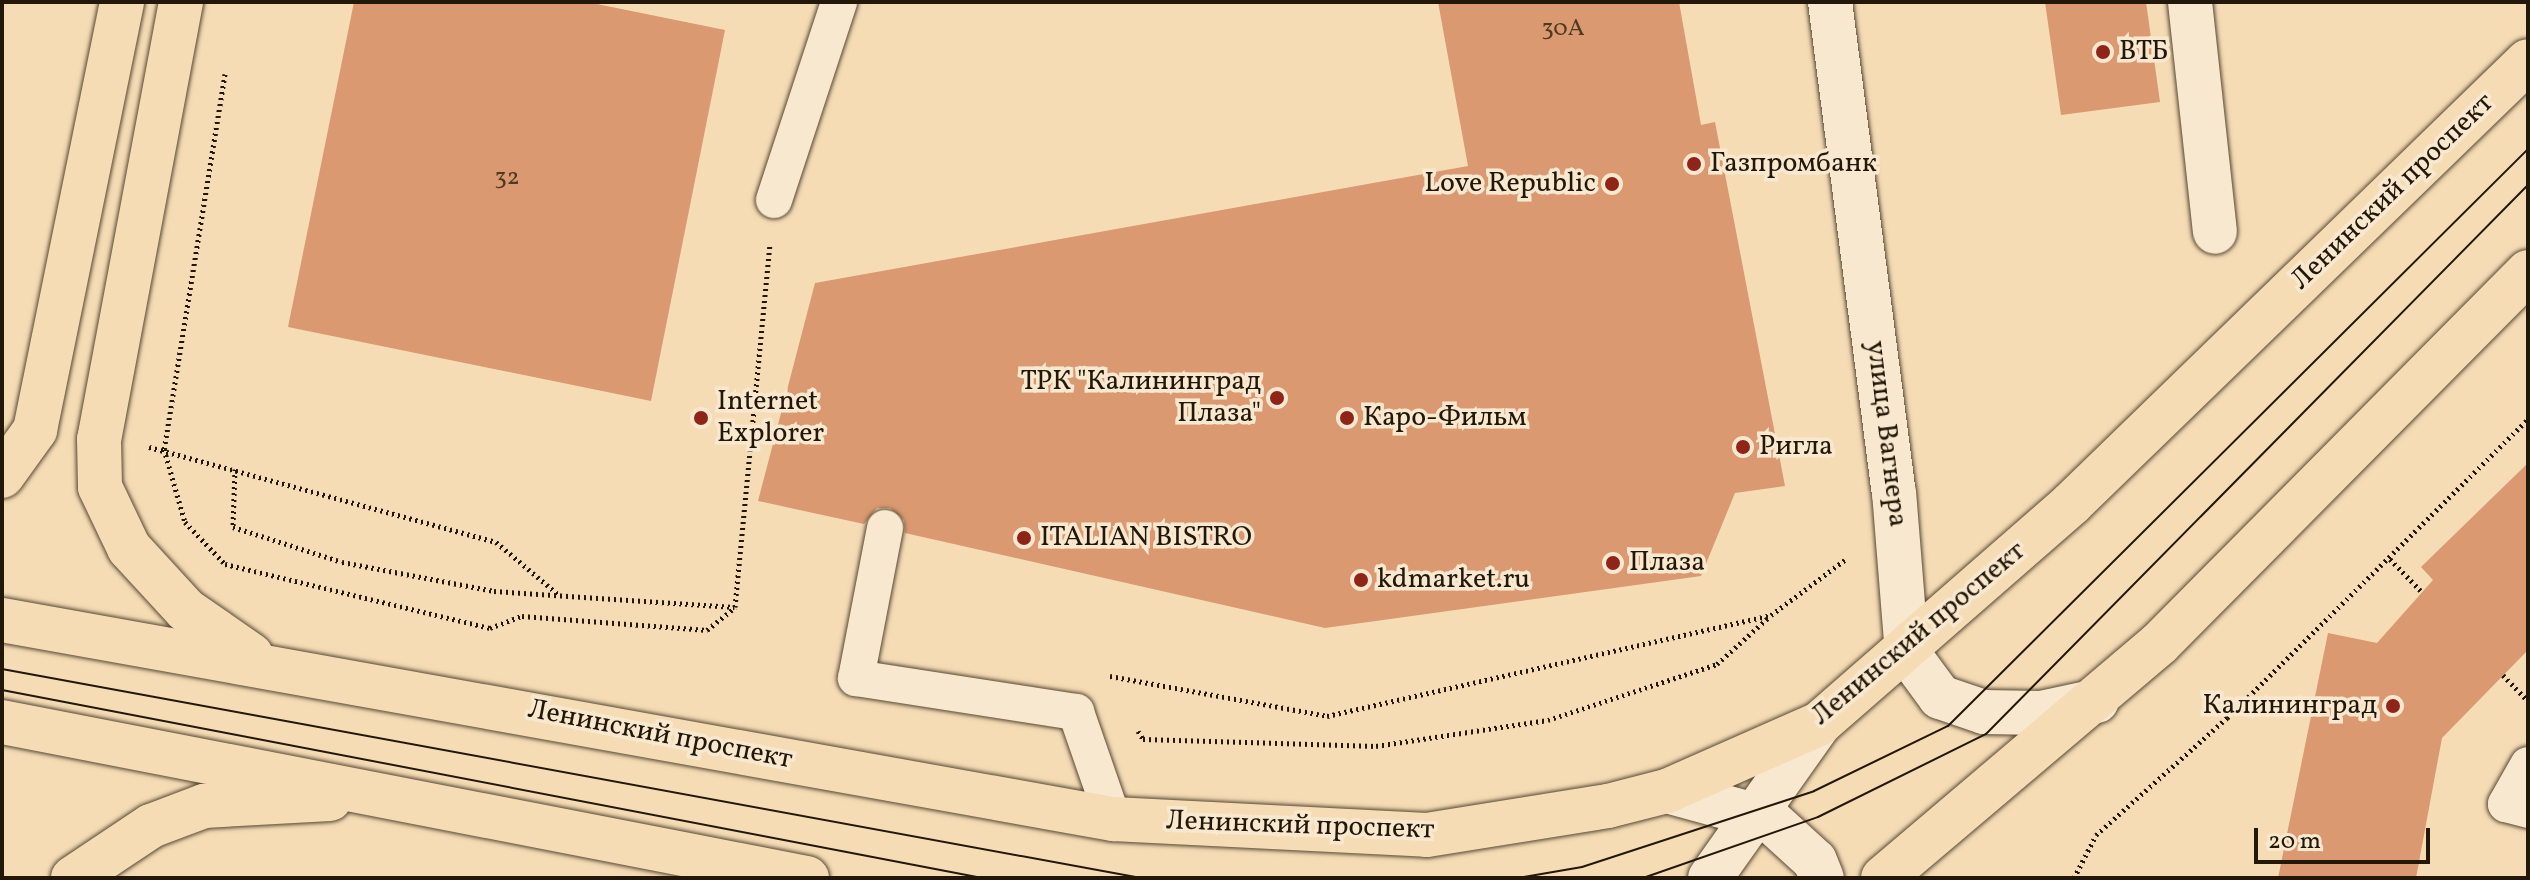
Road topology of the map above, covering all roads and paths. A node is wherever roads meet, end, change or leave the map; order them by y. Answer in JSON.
{"nodes":[{"id":1,"x":122,"y":2,"type":"edge"},
{"id":2,"x":181,"y":2,"type":"edge"},
{"id":3,"x":839,"y":2,"type":"edge"},
{"id":4,"x":1830,"y":2,"type":"edge"},
{"id":5,"x":2190,"y":2,"type":"edge"},
{"id":6,"x":2528,"y":61,"type":"edge"},
{"id":7,"x":227,"y":64,"type":"dead end"},
{"id":8,"x":774,"y":200,"type":"joint"},
{"id":9,"x":2215,"y":232,"type":"dead end"},
{"id":10,"x":2528,"y":272,"type":"edge"},
{"id":11,"x":2528,"y":419,"type":"edge"},
{"id":12,"x":2,"y":476,"type":"edge"},
{"id":13,"x":885,"y":528,"type":"dead end"},
{"id":14,"x":1900,"y":550,"type":"junction"},
{"id":15,"x":2390,"y":559,"type":"junction"},
{"id":16,"x":2422,"y":592,"type":"dead end"},
{"id":17,"x":559,"y":595,"type":"junction"},
{"id":18,"x":735,"y":607,"type":"junction"},
{"id":19,"x":1771,"y":615,"type":"junction"},
{"id":20,"x":2,"y":620,"type":"edge"},
{"id":21,"x":1907,"y":652,"type":"junction"},
{"id":22,"x":260,"y":661,"type":"junction"},
{"id":23,"x":2503,"y":675,"type":"dead end"},
{"id":24,"x":1117,"y":689,"type":"dead end"},
{"id":25,"x":2097,"y":701,"type":"junction"},
{"id":26,"x":2528,"y":701,"type":"edge"},
{"id":27,"x":2,"y":722,"type":"edge"},
{"id":28,"x":1819,"y":724,"type":"junction"},
{"id":29,"x":1136,"y":727,"type":"dead end"},
{"id":30,"x":2528,"y":765,"type":"edge"},
{"id":31,"x":1667,"y":791,"type":"junction"},
{"id":32,"x":400,"y":795,"type":"junction"},
{"id":33,"x":2528,"y":810,"type":"edge"},
{"id":34,"x":1750,"y":813,"type":"junction"},
{"id":35,"x":1113,"y":819,"type":"junction"},
{"id":36,"x":73,"y":878,"type":"edge"},
{"id":37,"x":807,"y":878,"type":"edge"},
{"id":38,"x":1710,"y":878,"type":"edge"},
{"id":39,"x":1822,"y":878,"type":"edge"},
{"id":40,"x":1883,"y":878,"type":"edge"},
{"id":41,"x":2074,"y":878,"type":"edge"}],
"edges":[{"from":1,"to":12,"type":"main road"},
{"from":2,"to":22,"type":"main road"},
{"from":3,"to":8,"type":"lane"},
{"from":4,"to":14,"type":"street","name":"улица Вагнера"},
{"from":5,"to":9,"type":"street"},
{"from":6,"to":21,"type":"main road","name":"Ленинский проспект"},
{"from":7,"to":18,"type":"path"},
{"from":8,"to":18,"type":"path"},
{"from":10,"to":25,"type":"main road"},
{"from":11,"to":15,"type":"path"},
{"from":13,"to":35,"type":"lane"},
{"from":14,"to":19,"type":"path"},
{"from":14,"to":21,"type":"street","name":"улица Вагнера"},
{"from":15,"to":16,"type":"path"},
{"from":15,"to":41,"type":"path"},
{"from":17,"to":17,"type":"path"},
{"from":17,"to":18,"type":"path"},
{"from":19,"to":24,"type":"path"},
{"from":19,"to":29,"type":"path"},
{"from":20,"to":22,"type":"main road","name":"Ленинский проспект"},
{"from":21,"to":25,"type":"street"},
{"from":21,"to":28,"type":"main road","name":"Ленинский проспект"},
{"from":22,"to":35,"type":"main road","name":"Ленинский проспект"},
{"from":23,"to":26,"type":"path"},
{"from":25,"to":40,"type":"main road"},
{"from":27,"to":32,"type":"main road"},
{"from":28,"to":31,"type":"main road","name":"Ленинский проспект"},
{"from":28,"to":34,"type":"street"},
{"from":30,"to":33,"type":"lane"},
{"from":31,"to":34,"type":"street"},
{"from":31,"to":35,"type":"main road","name":"Ленинский проспект"},
{"from":32,"to":36,"type":"main road"},
{"from":32,"to":37,"type":"main road"},
{"from":34,"to":38,"type":"street"},
{"from":34,"to":39,"type":"street"}]}
